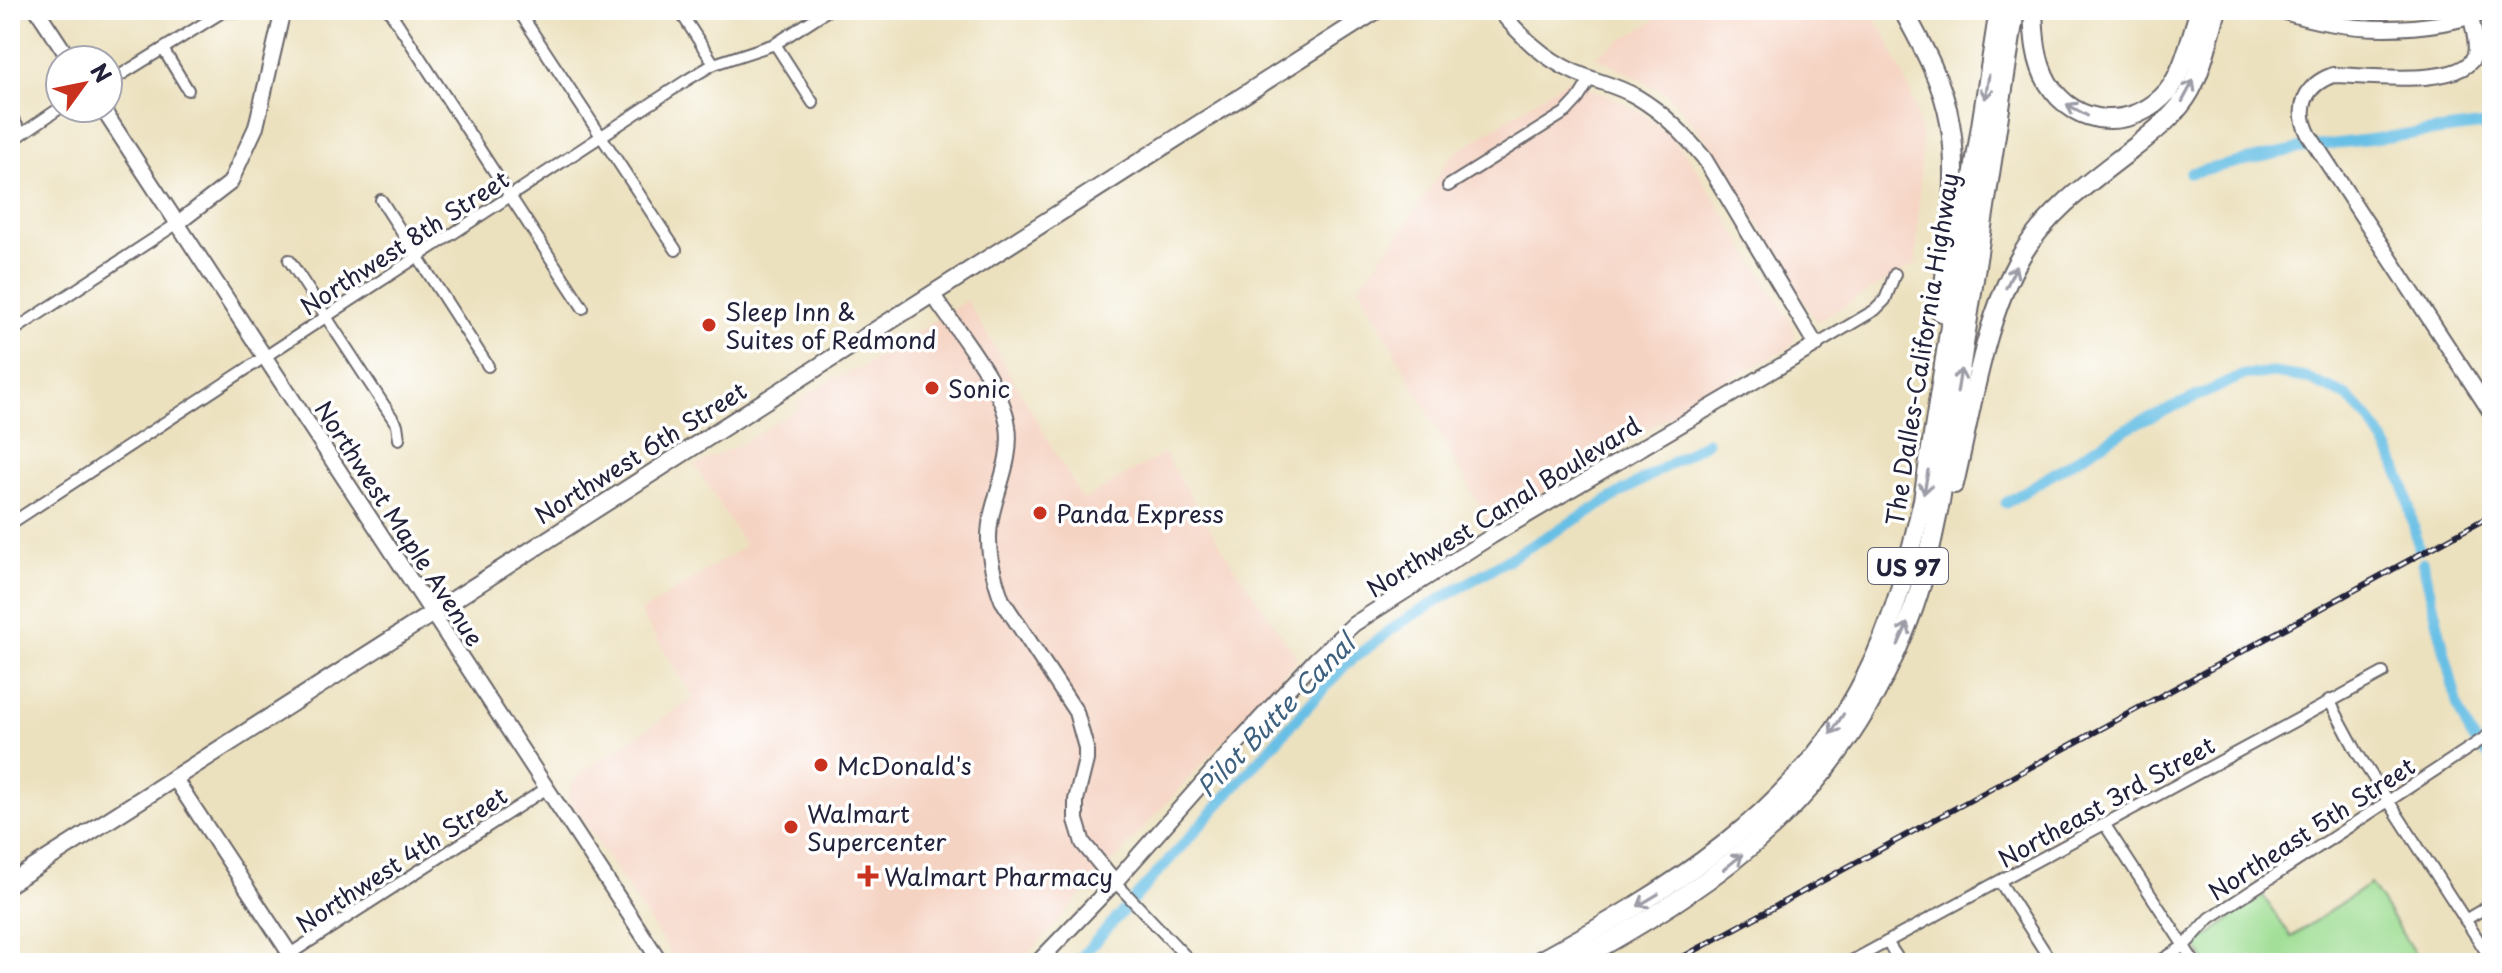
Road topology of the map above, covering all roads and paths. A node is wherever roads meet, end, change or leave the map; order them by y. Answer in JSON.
{"nodes":[{"id":1,"x":38,"y":10,"type":"edge"},
{"id":2,"x":389,"y":10,"type":"edge"},
{"id":3,"x":518,"y":10,"type":"edge"},
{"id":4,"x":679,"y":10,"type":"edge"},
{"id":5,"x":828,"y":10,"type":"edge"},
{"id":6,"x":1377,"y":10,"type":"edge"},
{"id":7,"x":1499,"y":10,"type":"edge"},
{"id":8,"x":1903,"y":10,"type":"edge"},
{"id":9,"x":1999,"y":10,"type":"edge"},
{"id":10,"x":2015,"y":10,"type":"edge"},
{"id":11,"x":2033,"y":10,"type":"edge"},
{"id":12,"x":2200,"y":10,"type":"edge"},
{"id":13,"x":2217,"y":10,"type":"edge"},
{"id":14,"x":2279,"y":10,"type":"edge"},
{"id":15,"x":2492,"y":10,"type":"edge"},
{"id":16,"x":282,"y":11,"type":"edge"},
{"id":17,"x":2471,"y":17,"type":"junction"},
{"id":18,"x":60,"y":44,"type":"edge"},
{"id":19,"x":775,"y":44,"type":"junction"},
{"id":20,"x":163,"y":49,"type":"junction"},
{"id":21,"x":714,"y":64,"type":"junction"},
{"id":22,"x":124,"y":73,"type":"edge"},
{"id":23,"x":1591,"y":78,"type":"junction"},
{"id":24,"x":188,"y":90,"type":"dead end"},
{"id":25,"x":813,"y":103,"type":"dead end"},
{"id":26,"x":10,"y":114,"type":"edge"},
{"id":27,"x":44,"y":120,"type":"edge"},
{"id":28,"x":113,"y":124,"type":"edge"},
{"id":29,"x":22,"y":134,"type":"junction"},
{"id":30,"x":600,"y":137,"type":"junction"},
{"id":31,"x":10,"y":142,"type":"edge"},
{"id":32,"x":1448,"y":186,"type":"dead end"},
{"id":33,"x":510,"y":196,"type":"junction"},
{"id":34,"x":381,"y":200,"type":"dead end"},
{"id":35,"x":178,"y":223,"type":"junction"},
{"id":36,"x":676,"y":250,"type":"dead end"},
{"id":37,"x":418,"y":256,"type":"junction"},
{"id":38,"x":289,"y":260,"type":"dead end"},
{"id":39,"x":1895,"y":274,"type":"dead end"},
{"id":40,"x":932,"y":294,"type":"junction"},
{"id":41,"x":583,"y":308,"type":"dead end"},
{"id":42,"x":326,"y":317,"type":"junction"},
{"id":43,"x":10,"y":333,"type":"edge"},
{"id":44,"x":1816,"y":345,"type":"junction"},
{"id":45,"x":265,"y":357,"type":"junction"},
{"id":46,"x":488,"y":366,"type":"dead end"},
{"id":47,"x":2492,"y":414,"type":"edge"},
{"id":48,"x":399,"y":439,"type":"dead end"},
{"id":49,"x":1932,"y":446,"type":"junction"},
{"id":50,"x":10,"y":524,"type":"edge"},
{"id":51,"x":1926,"y":566,"type":"junction"},
{"id":52,"x":432,"y":613,"type":"junction"},
{"id":53,"x":2383,"y":673,"type":"dead end"},
{"id":54,"x":2329,"y":700,"type":"junction"},
{"id":55,"x":2490,"y":735,"type":"edge"},
{"id":56,"x":175,"y":779,"type":"junction"},
{"id":57,"x":547,"y":788,"type":"junction"},
{"id":58,"x":2389,"y":802,"type":"junction"},
{"id":59,"x":2105,"y":825,"type":"junction"},
{"id":60,"x":2000,"y":882,"type":"junction"},
{"id":61,"x":10,"y":883,"type":"edge"},
{"id":62,"x":1118,"y":885,"type":"junction"},
{"id":63,"x":2492,"y":904,"type":"edge"},
{"id":64,"x":2465,"y":920,"type":"junction"},
{"id":65,"x":1887,"y":942,"type":"junction"},
{"id":66,"x":2184,"y":946,"type":"junction"},
{"id":67,"x":293,"y":958,"type":"edge"},
{"id":68,"x":2492,"y":961,"type":"edge"},
{"id":69,"x":276,"y":963,"type":"edge"},
{"id":70,"x":661,"y":963,"type":"edge"},
{"id":71,"x":1037,"y":963,"type":"edge"},
{"id":72,"x":1192,"y":963,"type":"edge"},
{"id":73,"x":1536,"y":963,"type":"edge"},
{"id":74,"x":1572,"y":963,"type":"edge"},
{"id":75,"x":1848,"y":963,"type":"edge"},
{"id":76,"x":1901,"y":963,"type":"edge"},
{"id":77,"x":2052,"y":963,"type":"edge"},
{"id":78,"x":2157,"y":963,"type":"edge"},
{"id":79,"x":2195,"y":963,"type":"edge"}],
"edges":[{"from":1,"to":18,"type":"street"},
{"from":2,"to":33,"type":"street"},
{"from":3,"to":30,"type":"street"},
{"from":4,"to":21,"type":"street"},
{"from":5,"to":19,"type":"street","name":"Northwest 8th Street"},
{"from":6,"to":40,"type":"main road","name":"Northwest 6th Street"},
{"from":7,"to":23,"type":"street"},
{"from":8,"to":49,"type":"highway"},
{"from":9,"to":49,"type":"highway","name":"The Dalles-California Highway","number":"US 97","one_way":true},
{"from":51,"to":10,"type":"highway","name":"The Dalles-California Highway","number":"US 97","one_way":true},
{"from":12,"to":11,"type":"highway","one_way":true},
{"from":51,"to":13,"type":"highway","one_way":true},
{"from":14,"to":17,"type":"street"},
{"from":15,"to":17,"type":"street"},
{"from":16,"to":20,"type":"street"},
{"from":16,"to":35,"type":"street"},
{"from":17,"to":47,"type":"street"},
{"from":19,"to":21,"type":"street","name":"Northwest 8th Street"},
{"from":19,"to":25,"type":"street"},
{"from":20,"to":22,"type":"street"},
{"from":20,"to":24,"type":"street"},
{"from":21,"to":30,"type":"street","name":"Northwest 8th Street"},
{"from":23,"to":32,"type":"street"},
{"from":23,"to":44,"type":"street"},
{"from":26,"to":29,"type":"street"},
{"from":27,"to":29,"type":"street"},
{"from":28,"to":35,"type":"street","name":"Northwest Maple Avenue"},
{"from":29,"to":31,"type":"street"},
{"from":30,"to":33,"type":"street","name":"Northwest 8th Street"},
{"from":30,"to":36,"type":"street"},
{"from":33,"to":37,"type":"street","name":"Northwest 8th Street"},
{"from":33,"to":41,"type":"street"},
{"from":34,"to":37,"type":"street"},
{"from":35,"to":43,"type":"street"},
{"from":35,"to":45,"type":"street","name":"Northwest Maple Avenue"},
{"from":37,"to":42,"type":"street","name":"Northwest 8th Street"},
{"from":37,"to":46,"type":"street"},
{"from":38,"to":42,"type":"street"},
{"from":39,"to":44,"type":"street","name":"Northwest Canal Boulevard"},
{"from":40,"to":52,"type":"main road","name":"Northwest 6th Street"},
{"from":40,"to":62,"type":"street"},
{"from":42,"to":45,"type":"street","name":"Northwest 8th Street"},
{"from":42,"to":48,"type":"street"},
{"from":44,"to":62,"type":"street","name":"Northwest Canal Boulevard"},
{"from":45,"to":50,"type":"street","name":"Northwest 8th Street"},
{"from":45,"to":52,"type":"street","name":"Northwest Maple Avenue"},
{"from":49,"to":73,"type":"highway","name":"The Dalles-California Highway","number":"US 97","one_way":true},
{"from":74,"to":51,"type":"highway","name":"The Dalles-California Highway","number":"US 97","one_way":true},
{"from":52,"to":56,"type":"main road","name":"Northwest 6th Street"},
{"from":52,"to":57,"type":"street","name":"Northwest Maple Avenue"},
{"from":53,"to":54,"type":"street","name":"Northeast 3rd Street"},
{"from":54,"to":58,"type":"street"},
{"from":54,"to":59,"type":"street","name":"Northeast 3rd Street"},
{"from":55,"to":58,"type":"street","name":"Northeast 5th Street"},
{"from":56,"to":61,"type":"main road","name":"Northwest 6th Street"},
{"from":56,"to":67,"type":"street"},
{"from":57,"to":67,"type":"street","name":"Northwest 4th Street"},
{"from":57,"to":70,"type":"street","name":"Northwest Maple Avenue"},
{"from":58,"to":64,"type":"street"},
{"from":58,"to":66,"type":"street","name":"Northeast 5th Street"},
{"from":59,"to":60,"type":"street","name":"Northeast 3rd Street"},
{"from":59,"to":66,"type":"street"},
{"from":60,"to":65,"type":"street","name":"Northeast 3rd Street"},
{"from":60,"to":77,"type":"street"},
{"from":62,"to":71,"type":"street","name":"Northwest Canal Boulevard"},
{"from":62,"to":72,"type":"street"},
{"from":63,"to":64,"type":"street"},
{"from":64,"to":68,"type":"street"},
{"from":65,"to":75,"type":"street","name":"Northeast 3rd Street"},
{"from":65,"to":76,"type":"street"},
{"from":66,"to":78,"type":"street","name":"Northeast 5th Street"},
{"from":66,"to":79,"type":"street"},
{"from":67,"to":69,"type":"street","name":"Northwest 4th Street"}]}
